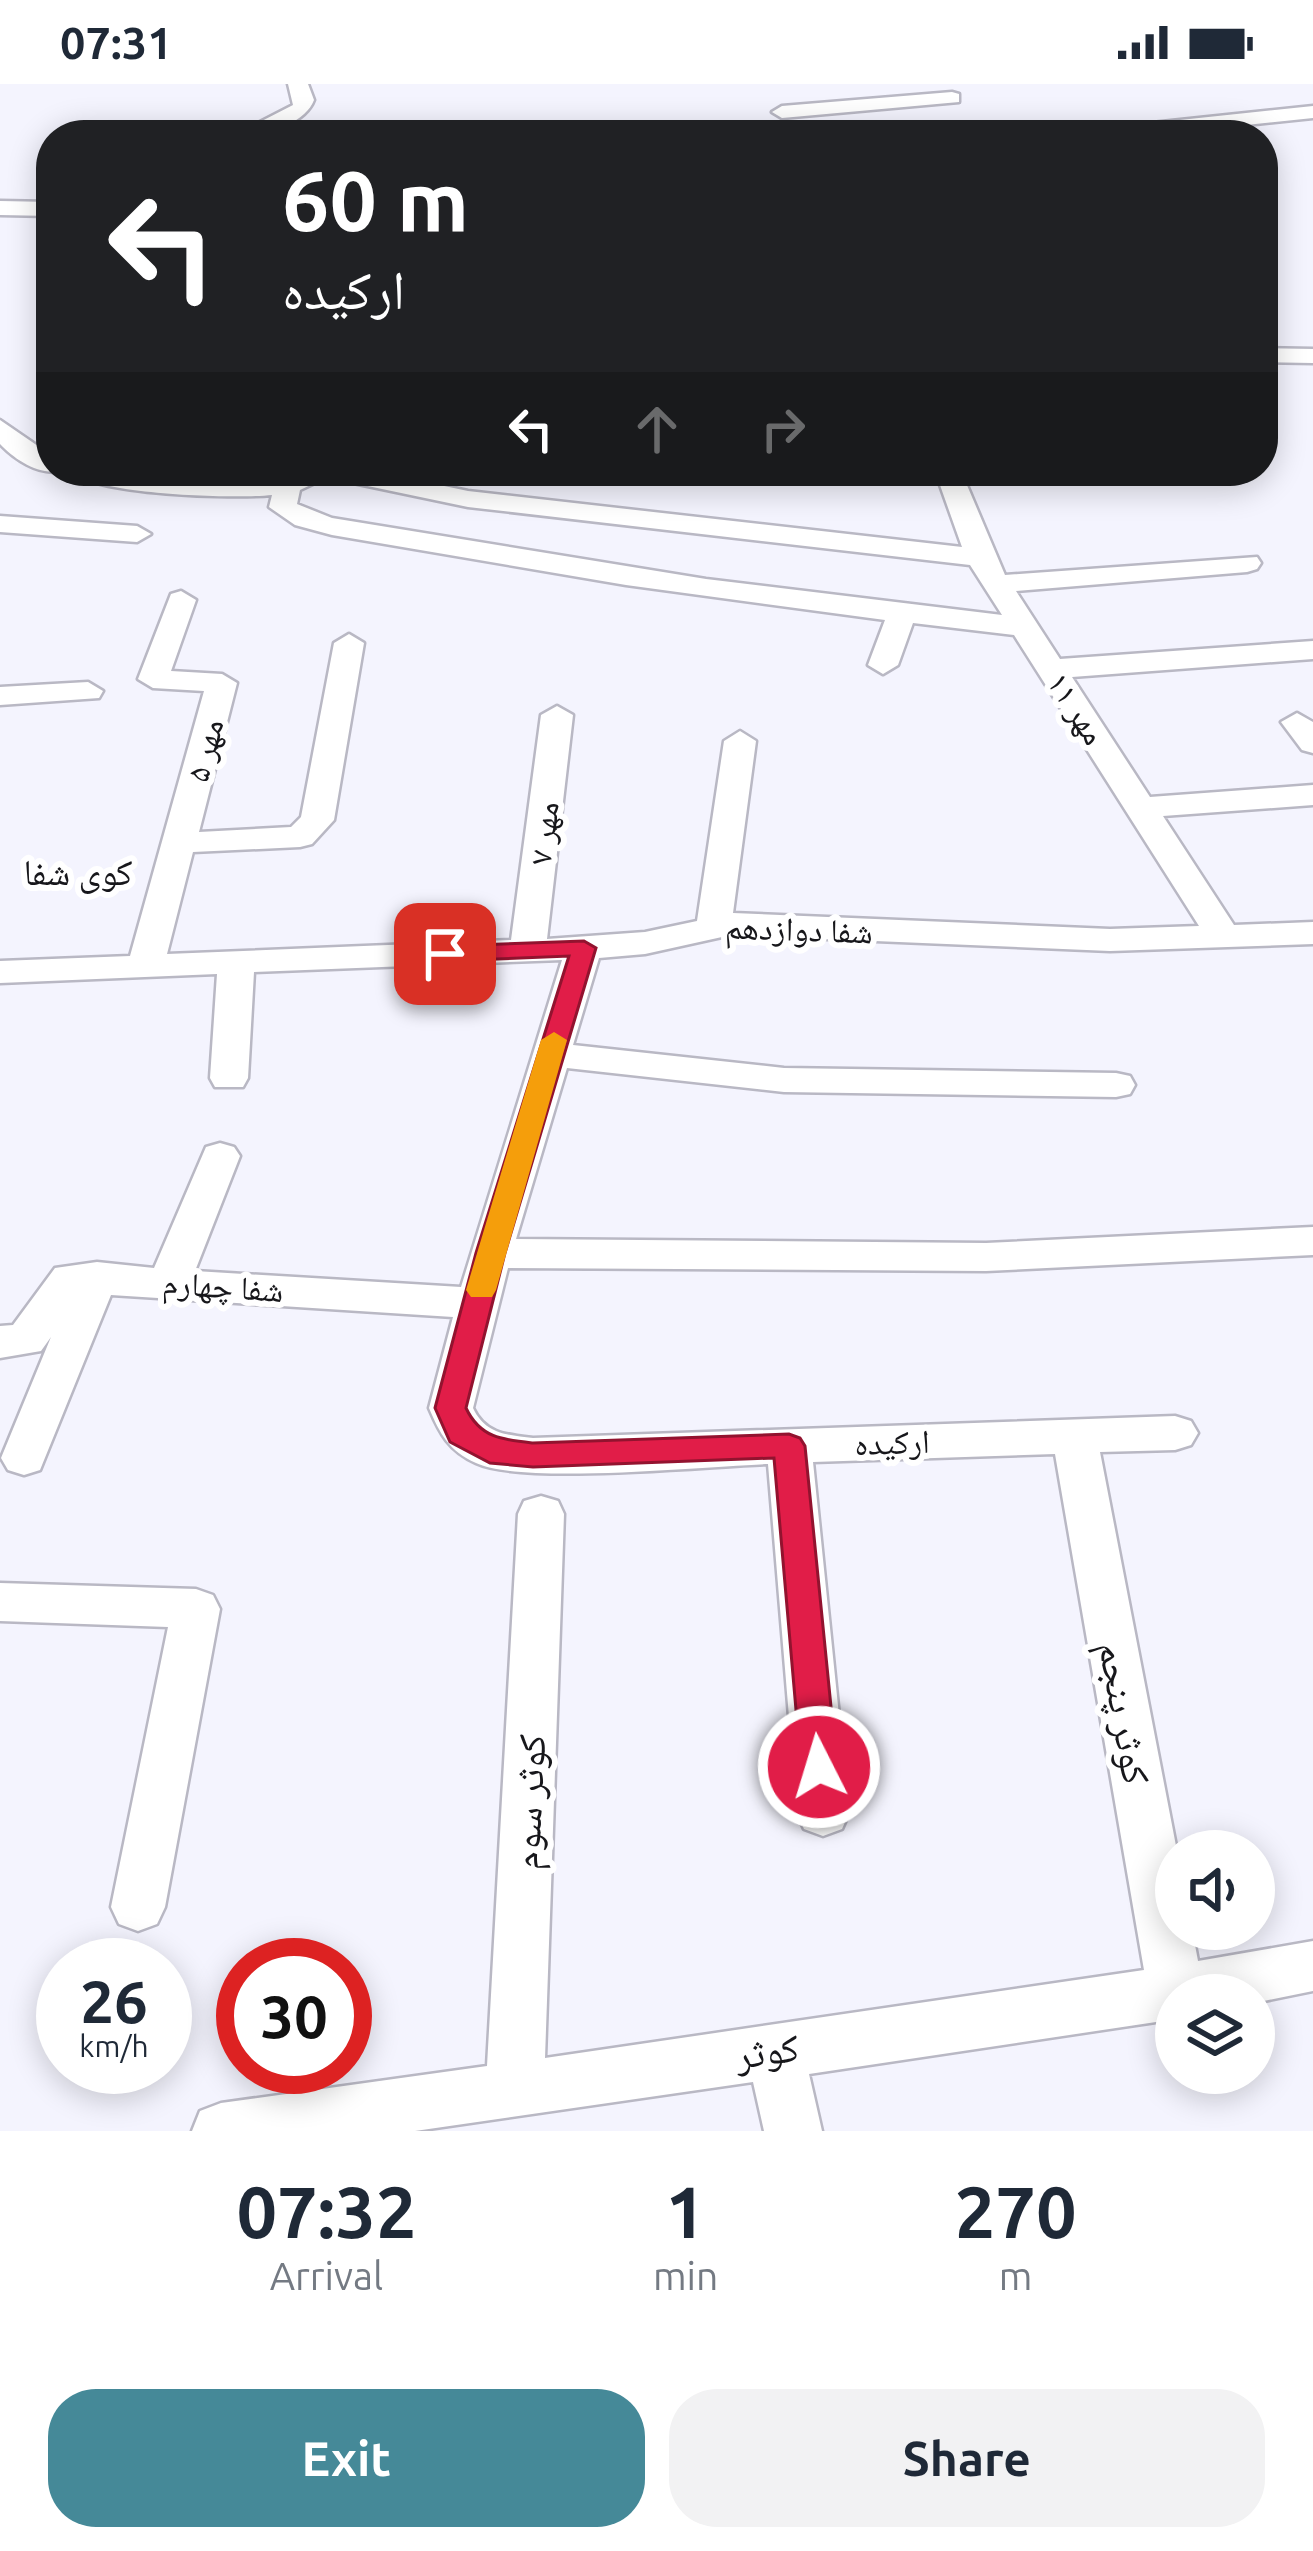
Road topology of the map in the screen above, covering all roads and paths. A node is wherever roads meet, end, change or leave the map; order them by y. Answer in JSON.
{"nodes":[{"id":1,"x":298,"y":84,"type":"edge"},
{"id":2,"x":760,"y":92,"type":"dead end"},
{"id":3,"x":952,"y":98,"type":"dead end"},
{"id":4,"x":782,"y":112,"type":"junction"},
{"id":5,"x":1313,"y":112,"type":"edge"},
{"id":6,"x":276,"y":120,"type":"edge"},
{"id":7,"x":791,"y":120,"type":"edge"},
{"id":8,"x":1237,"y":120,"type":"edge"},
{"id":9,"x":0,"y":208,"type":"edge"},
{"id":10,"x":36,"y":209,"type":"edge"},
{"id":11,"x":1278,"y":355,"type":"edge"},
{"id":12,"x":1313,"y":356,"type":"edge"},
{"id":13,"x":0,"y":428,"type":"edge"},
{"id":14,"x":36,"y":458,"type":"edge"},
{"id":15,"x":284,"y":486,"type":"edge"},
{"id":16,"x":409,"y":486,"type":"edge"},
{"id":17,"x":954,"y":486,"type":"edge"},
{"id":18,"x":0,"y":524,"type":"edge"},
{"id":19,"x":137,"y":534,"type":"dead end"},
{"id":20,"x":1247,"y":562,"type":"dead end"},
{"id":21,"x":989,"y":571,"type":"junction"},
{"id":22,"x":181,"y":600,"type":"dead end"},
{"id":23,"x":902,"y":614,"type":"junction"},
{"id":24,"x":1027,"y":627,"type":"junction"},
{"id":25,"x":349,"y":643,"type":"dead end"},
{"id":26,"x":1313,"y":650,"type":"edge"},
{"id":27,"x":883,"y":665,"type":"dead end"},
{"id":28,"x":1052,"y":669,"type":"junction"},
{"id":29,"x":88,"y":692,"type":"dead end"},
{"id":30,"x":0,"y":696,"type":"edge"},
{"id":31,"x":557,"y":716,"type":"dead end"},
{"id":32,"x":740,"y":741,"type":"dead end"},
{"id":33,"x":1313,"y":795,"type":"edge"},
{"id":34,"x":1141,"y":808,"type":"junction"},
{"id":35,"x":179,"y":843,"type":"junction"},
{"id":36,"x":714,"y":925,"type":"junction"},
{"id":37,"x":1223,"y":936,"type":"junction"},
{"id":38,"x":1312,"y":936,"type":"edge"},
{"id":39,"x":584,"y":948,"type":"junction"},
{"id":40,"x":528,"y":950,"type":"junction"},
{"id":41,"x":236,"y":962,"type":"junction"},
{"id":42,"x":146,"y":965,"type":"junction"},
{"id":43,"x":0,"y":972,"type":"edge"},
{"id":44,"x":550,"y":1054,"type":"junction"},
{"id":45,"x":229,"y":1078,"type":"dead end"},
{"id":46,"x":1116,"y":1085,"type":"dead end"},
{"id":47,"x":220,"y":1156,"type":"dead end"},
{"id":48,"x":1313,"y":1241,"type":"edge"},
{"id":49,"x":490,"y":1253,"type":"junction"},
{"id":50,"x":97,"y":1277,"type":"junction"},
{"id":51,"x":169,"y":1283,"type":"junction"},
{"id":52,"x":478,"y":1303,"type":"junction"},
{"id":53,"x":0,"y":1342,"type":"edge"},
{"id":54,"x":1175,"y":1433,"type":"dead end"},
{"id":55,"x":1074,"y":1434,"type":"junction"},
{"id":56,"x":789,"y":1446,"type":"junction"},
{"id":57,"x":24,"y":1458,"type":"dead end"},
{"id":58,"x":541,"y":1514,"type":"dead end"},
{"id":59,"x":0,"y":1602,"type":"edge"},
{"id":60,"x":823,"y":1813,"type":"dead end"},
{"id":61,"x":137,"y":1907,"type":"dead end"},
{"id":62,"x":1313,"y":1966,"type":"edge"},
{"id":63,"x":1173,"y":1974,"type":"edge"},
{"id":64,"x":1272,"y":1974,"type":"edge"},
{"id":65,"x":1155,"y":1996,"type":"edge"},
{"id":66,"x":775,"y":2049,"type":"junction"},
{"id":67,"x":514,"y":2090,"type":"junction"},
{"id":68,"x":221,"y":2131,"type":"edge"},
{"id":69,"x":793,"y":2131,"type":"edge"}],
"edges":[{"from":1,"to":6,"type":"street"},
{"from":2,"to":4,"type":"street"},
{"from":3,"to":4,"type":"street"},
{"from":4,"to":7,"type":"street"},
{"from":5,"to":8,"type":"street"},
{"from":9,"to":10,"type":"street"},
{"from":11,"to":12,"type":"street"},
{"from":13,"to":14,"type":"street"},
{"from":15,"to":23,"type":"street"},
{"from":16,"to":21,"type":"street"},
{"from":17,"to":21,"type":"street","name":"مهر ۱۱"},
{"from":18,"to":19,"type":"street"},
{"from":20,"to":21,"type":"street"},
{"from":21,"to":24,"type":"street","name":"مهر ۱۱"},
{"from":22,"to":35,"type":"street","name":"مهر ۵"},
{"from":23,"to":24,"type":"street"},
{"from":23,"to":27,"type":"street"},
{"from":24,"to":28,"type":"street","name":"مهر ۱۱"},
{"from":25,"to":35,"type":"street"},
{"from":26,"to":28,"type":"street"},
{"from":28,"to":34,"type":"street","name":"مهر ۱۱"},
{"from":29,"to":30,"type":"street"},
{"from":31,"to":40,"type":"street","name":"مهر ۷"},
{"from":32,"to":36,"type":"street"},
{"from":33,"to":34,"type":"street"},
{"from":34,"to":37,"type":"street","name":"مهر ۱۱"},
{"from":35,"to":42,"type":"street","name":"مهر ۵"},
{"from":36,"to":37,"type":"street","name":"شفا دوازدهم"},
{"from":36,"to":39,"type":"street","name":"شفا دوازدهم"},
{"from":37,"to":38,"type":"street","name":"شفا دوازدهم"},
{"from":39,"to":40,"type":"street","name":"شفا دوازدهم"},
{"from":39,"to":44,"type":"street"},
{"from":40,"to":41,"type":"street","name":"شفا دوازدهم"},
{"from":41,"to":42,"type":"street","name":"شفا دوازدهم"},
{"from":41,"to":45,"type":"street"},
{"from":42,"to":43,"type":"street","name":"شفا دوازدهم"},
{"from":44,"to":46,"type":"street"},
{"from":44,"to":49,"type":"street"},
{"from":47,"to":51,"type":"street"},
{"from":48,"to":49,"type":"street"},
{"from":49,"to":52,"type":"street"},
{"from":50,"to":51,"type":"street","name":"شفا چهارم"},
{"from":50,"to":53,"type":"street"},
{"from":50,"to":57,"type":"street"},
{"from":51,"to":52,"type":"street","name":"شفا چهارم"},
{"from":52,"to":56,"type":"street","name":"ارکیده"},
{"from":54,"to":55,"type":"street","name":"ارکیده"},
{"from":55,"to":56,"type":"street","name":"ارکیده"},
{"from":55,"to":63,"type":"street","name":"کوثر پنجم"},
{"from":56,"to":60,"type":"street"},
{"from":58,"to":67,"type":"street","name":"کوثر سوم"},
{"from":59,"to":61,"type":"street"},
{"from":62,"to":64,"type":"street","name":"کوثر"},
{"from":65,"to":66,"type":"street","name":"کوثر"},
{"from":66,"to":67,"type":"street","name":"کوثر"},
{"from":66,"to":69,"type":"street"},
{"from":67,"to":68,"type":"street","name":"کوثر"}]}
